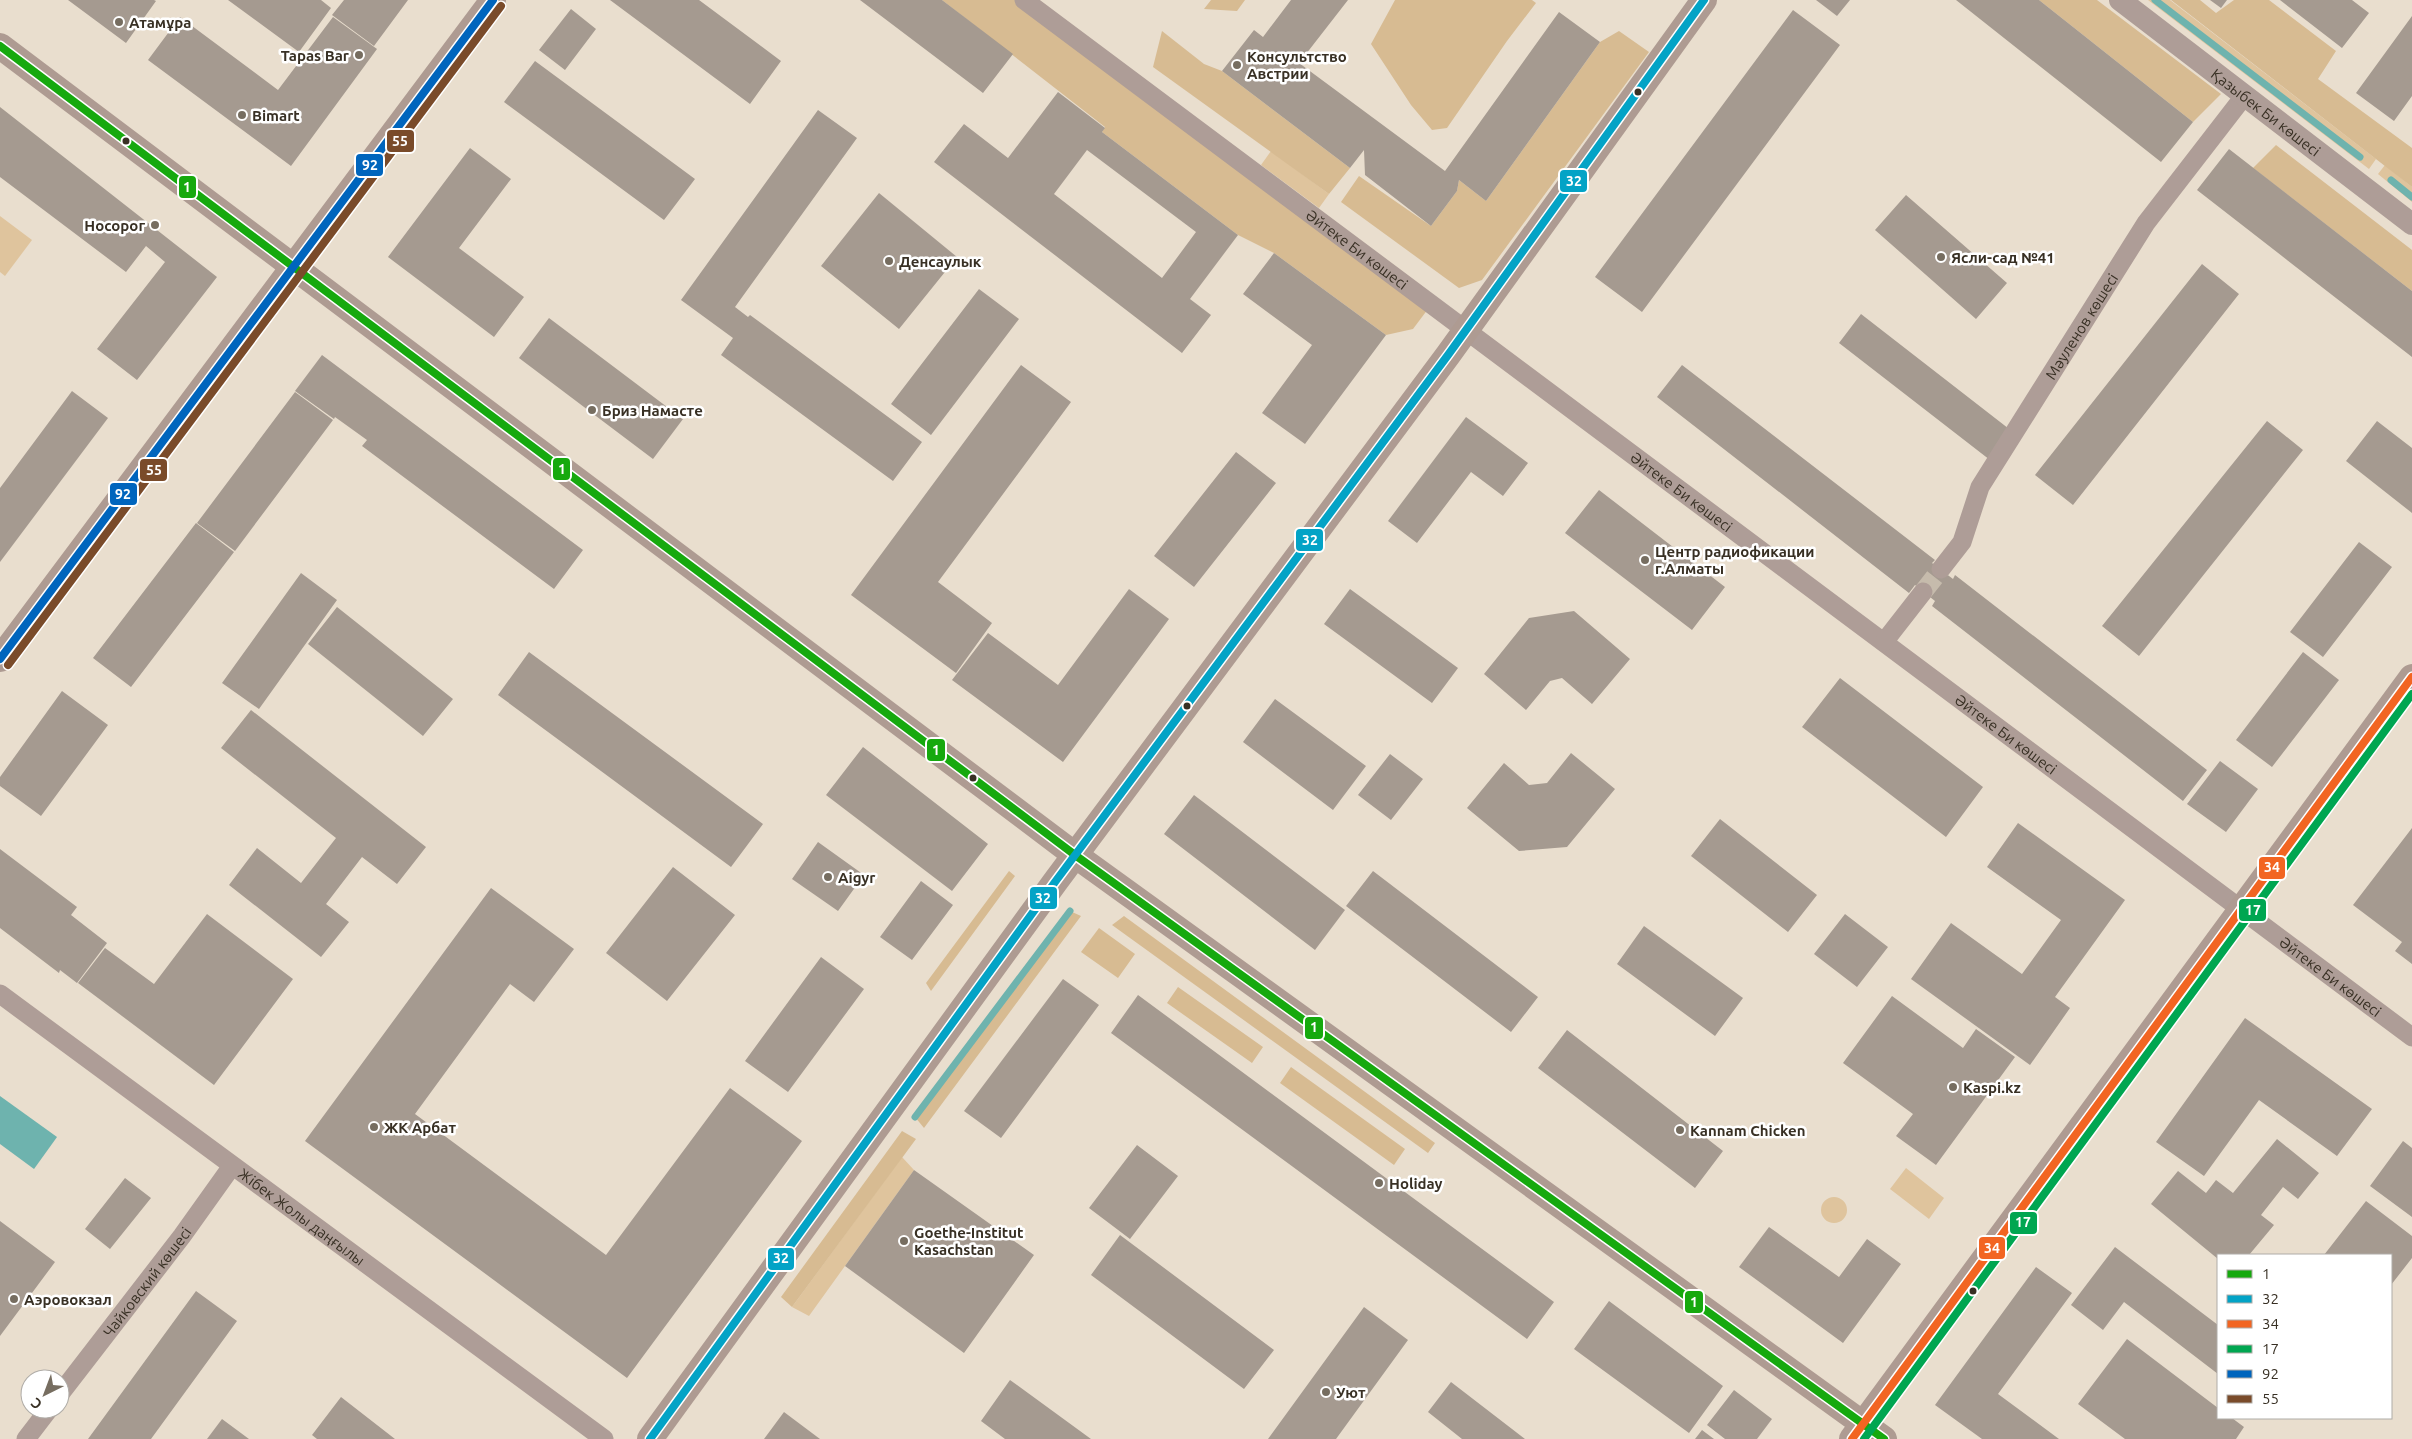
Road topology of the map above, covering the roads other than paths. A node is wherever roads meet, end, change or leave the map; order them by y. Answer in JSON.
{"nodes":[{"id":1,"x":493,"y":0,"type":"edge"},
{"id":2,"x":1024,"y":0,"type":"edge"},
{"id":3,"x":1704,"y":0,"type":"edge"},
{"id":4,"x":2120,"y":0,"type":"edge"},
{"id":5,"x":0,"y":46,"type":"edge"},
{"id":6,"x":2245,"y":95,"type":"junction"},
{"id":7,"x":2412,"y":224,"type":"edge"},
{"id":8,"x":294,"y":267,"type":"junction"},
{"id":9,"x":1465,"y":331,"type":"junction"},
{"id":10,"x":1941,"y":569,"type":"tunnel mouth"},
{"id":11,"x":1923,"y":592,"type":"tunnel mouth"},
{"id":12,"x":1884,"y":642,"type":"junction"},
{"id":13,"x":0,"y":659,"type":"edge"},
{"id":14,"x":2412,"y":677,"type":"edge"},
{"id":15,"x":1074,"y":856,"type":"junction"},
{"id":16,"x":2242,"y":908,"type":"junction"},
{"id":17,"x":0,"y":994,"type":"edge"},
{"id":18,"x":2412,"y":1037,"type":"edge"},
{"id":19,"x":232,"y":1166,"type":"junction"},
{"id":20,"x":70,"y":1381,"type":"edge"},
{"id":21,"x":41,"y":1419,"type":"edge"},
{"id":22,"x":1858,"y":1431,"type":"edge"},
{"id":23,"x":26,"y":1439,"type":"edge"},
{"id":24,"x":604,"y":1439,"type":"edge"},
{"id":25,"x":650,"y":1439,"type":"edge"},
{"id":26,"x":1884,"y":1439,"type":"edge"}],
"edges":[{"from":1,"to":8,"type":"main road"},
{"from":2,"to":9,"type":"street","name":"Әйтеке Би көшесі"},
{"from":3,"to":9,"type":"main road"},
{"from":4,"to":6,"type":"street","name":"Қазыбек Би көшесі"},
{"from":5,"to":8,"type":"main road"},
{"from":6,"to":7,"type":"street","name":"Қазыбек Би көшесі"},
{"from":6,"to":10,"type":"street","name":"Мәуленов көшесі"},
{"from":8,"to":13,"type":"main road"},
{"from":8,"to":15,"type":"main road"},
{"from":9,"to":12,"type":"street","name":"Әйтеке Би көшесі"},
{"from":9,"to":15,"type":"main road"},
{"from":11,"to":12,"type":"street"},
{"from":12,"to":16,"type":"street","name":"Әйтеке Би көшесі"},
{"from":14,"to":16,"type":"main road"},
{"from":15,"to":22,"type":"main road"},
{"from":15,"to":25,"type":"main road"},
{"from":16,"to":18,"type":"street","name":"Әйтеке Би көшесі"},
{"from":16,"to":22,"type":"main road"},
{"from":17,"to":19,"type":"street","name":"Жібек Жолы даңғылы"},
{"from":19,"to":20,"type":"street","name":"Чайковский көшесі"},
{"from":19,"to":24,"type":"street","name":"Жібек Жолы даңғылы"},
{"from":21,"to":23,"type":"street"},
{"from":22,"to":26,"type":"main road"}]}
